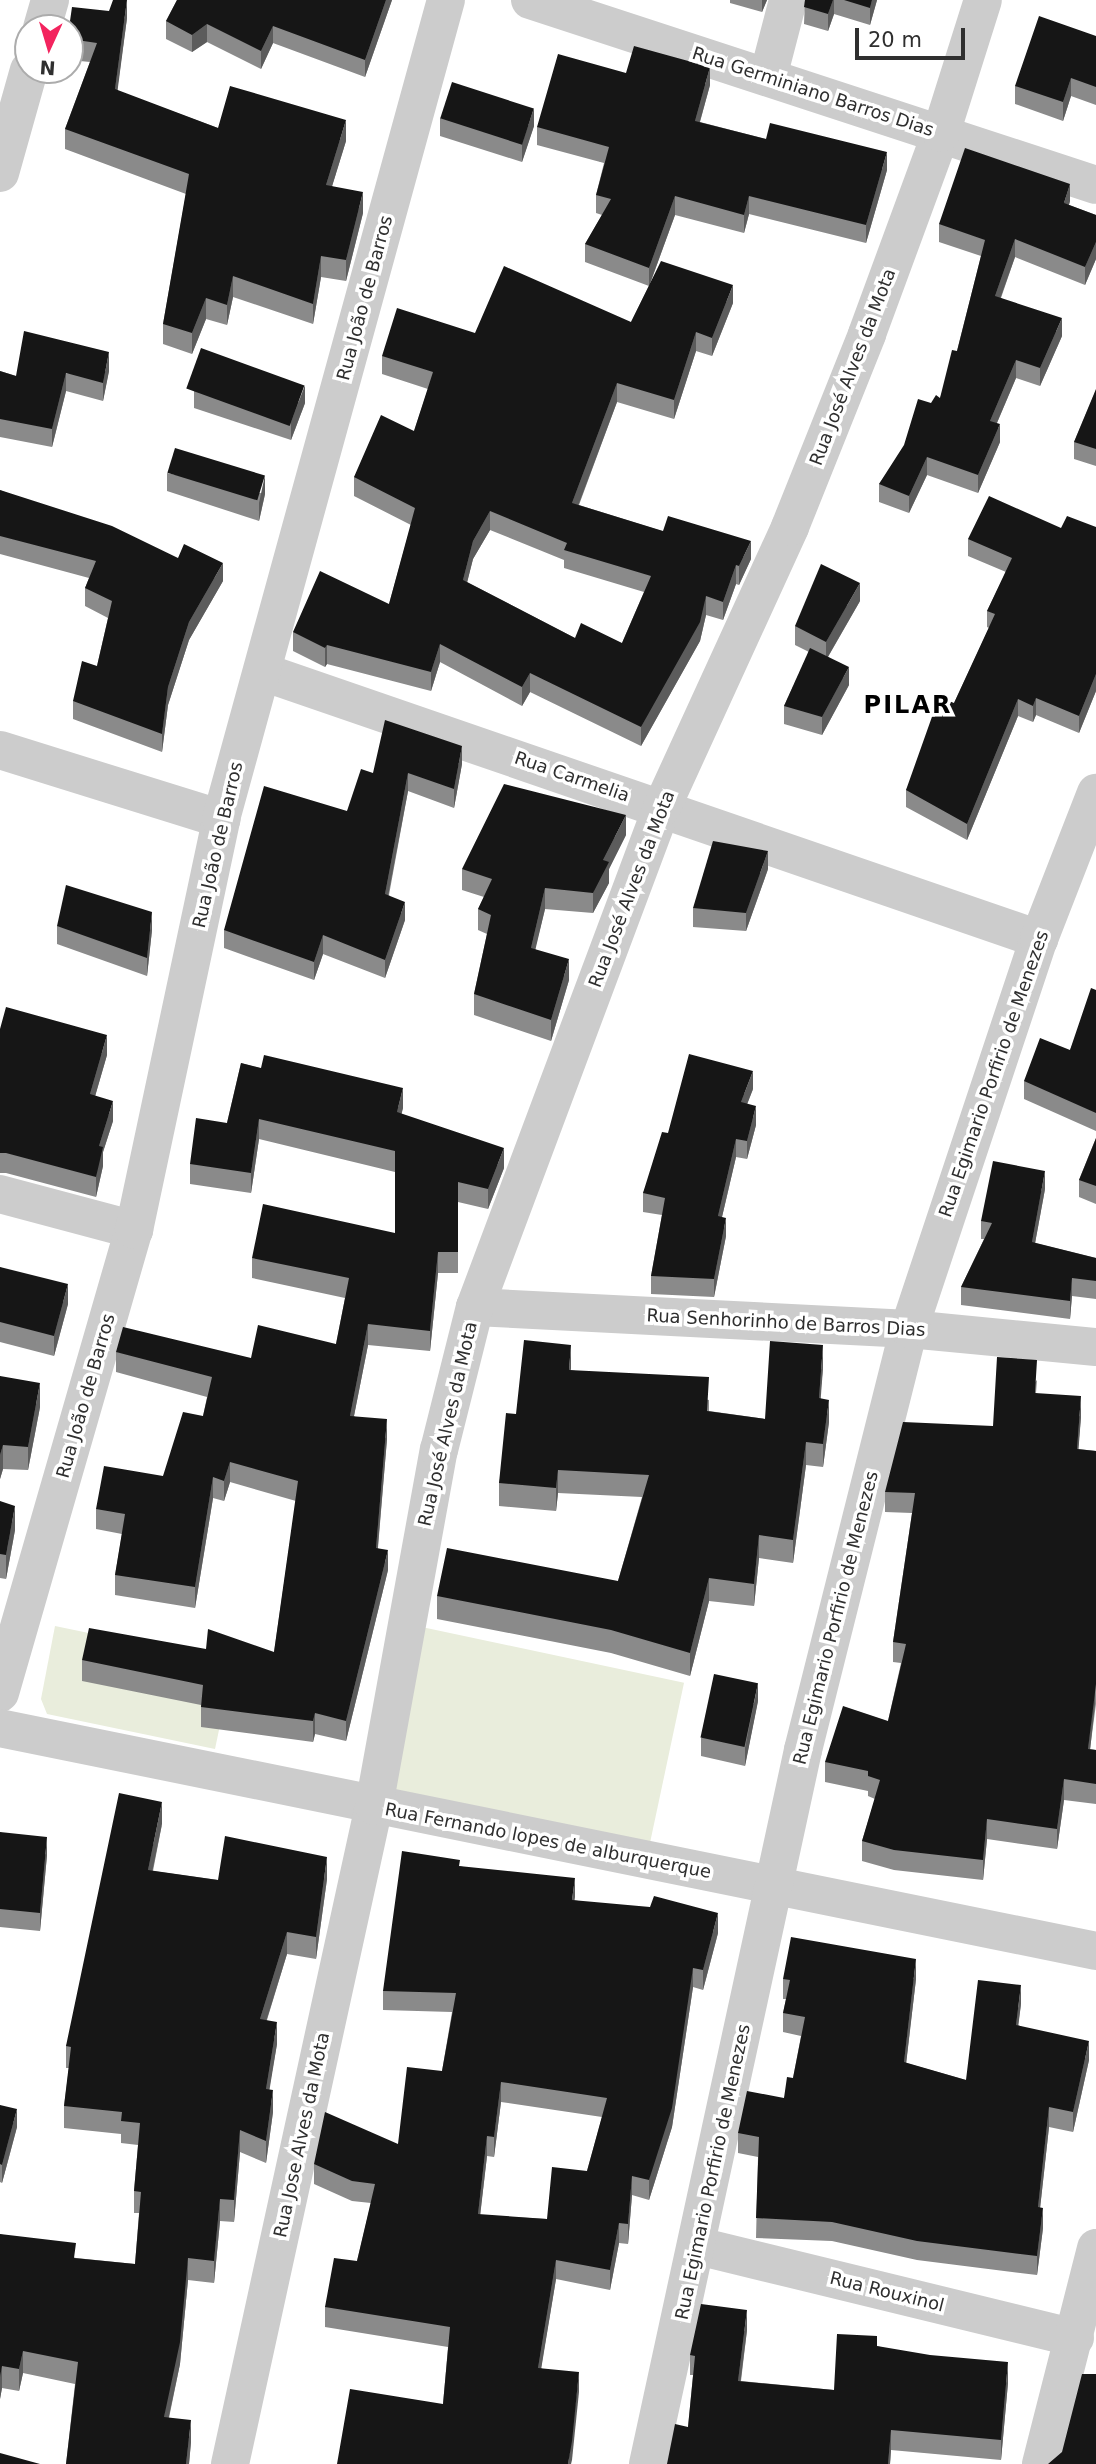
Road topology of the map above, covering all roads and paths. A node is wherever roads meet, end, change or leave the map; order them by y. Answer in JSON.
{"nodes":[{"id":1,"x":446,"y":0,"type":"edge"},
{"id":2,"x":530,"y":0,"type":"edge"},
{"id":3,"x":788,"y":0,"type":"edge"},
{"id":4,"x":983,"y":0,"type":"edge"},
{"id":5,"x":768,"y":77,"type":"junction"},
{"id":6,"x":25,"y":84,"type":"edge"},
{"id":7,"x":941,"y":133,"type":"junction"},
{"id":8,"x":0,"y":173,"type":"edge"},
{"id":9,"x":1096,"y":185,"type":"edge"},
{"id":10,"x":263,"y":672,"type":"junction"},
{"id":11,"x":0,"y":750,"type":"edge"},
{"id":12,"x":1096,"y":793,"type":"edge"},
{"id":13,"x":662,"y":807,"type":"junction"},
{"id":14,"x":221,"y":819,"type":"junction"},
{"id":15,"x":1039,"y":939,"type":"junction"},
{"id":16,"x":0,"y":1194,"type":"edge"},
{"id":17,"x":134,"y":1230,"type":"junction"},
{"id":18,"x":475,"y":1307,"type":"junction"},
{"id":19,"x":909,"y":1329,"type":"junction"},
{"id":20,"x":1096,"y":1348,"type":"edge"},
{"id":21,"x":0,"y":1693,"type":"edge"},
{"id":22,"x":0,"y":1728,"type":"edge"},
{"id":23,"x":374,"y":1806,"type":"junction"},
{"id":24,"x":774,"y":1886,"type":"junction"},
{"id":25,"x":1096,"y":1951,"type":"edge"},
{"id":26,"x":698,"y":2246,"type":"junction"},
{"id":27,"x":1096,"y":2248,"type":"edge"},
{"id":28,"x":1075,"y":2338,"type":"junction"},
{"id":29,"x":230,"y":2464,"type":"edge"},
{"id":30,"x":648,"y":2464,"type":"edge"},
{"id":31,"x":1041,"y":2464,"type":"edge"}],
"edges":[{"from":1,"to":10,"type":"street","name":"Rua João de Barros"},
{"from":2,"to":5,"type":"street","name":"Rua Germiniano Barros Dias"},
{"from":3,"to":5,"type":"street"},
{"from":4,"to":7,"type":"street","name":"Rua José Alves da Mota"},
{"from":5,"to":7,"type":"street","name":"Rua Germiniano Barros Dias"},
{"from":6,"to":8,"type":"street"},
{"from":7,"to":9,"type":"street","name":"Rua Germiniano Barros Dias"},
{"from":7,"to":13,"type":"street","name":"Rua José Alves da Mota"},
{"from":10,"to":13,"type":"street","name":"Rua Carmelia"},
{"from":10,"to":14,"type":"street","name":"Rua João de Barros"},
{"from":11,"to":14,"type":"street"},
{"from":12,"to":15,"type":"street","name":"Rua Egimario Porfirio de Menezes"},
{"from":13,"to":15,"type":"street","name":"Rua Carmelia"},
{"from":13,"to":18,"type":"street","name":"Rua José Alves da Mota"},
{"from":14,"to":17,"type":"street","name":"Rua João de Barros"},
{"from":15,"to":19,"type":"street","name":"Rua Egimario Porfirio de Menezes"},
{"from":16,"to":17,"type":"street"},
{"from":17,"to":21,"type":"street","name":"Rua João de Barros"},
{"from":18,"to":19,"type":"street","name":"Rua Senhorinho de Barros Dias"},
{"from":18,"to":23,"type":"street","name":"Rua José Alves da Mota"},
{"from":19,"to":20,"type":"street","name":"Rua Senhorinho de Barros Dias"},
{"from":19,"to":24,"type":"street","name":"Rua Egimario Porfirio de Menezes"},
{"from":22,"to":23,"type":"street","name":"Rua Fernando lopes de alburquerque"},
{"from":23,"to":24,"type":"street","name":"Rua Fernando lopes de alburquerque"},
{"from":23,"to":29,"type":"street","name":"Rua Jose Alves da Mota"},
{"from":24,"to":25,"type":"street","name":"Rua Fernando lopes de alburquerque"},
{"from":24,"to":26,"type":"street","name":"Rua Egimario Porfirio de Menezes"},
{"from":26,"to":28,"type":"street","name":"Rua Rouxinol"},
{"from":26,"to":30,"type":"street","name":"Rua Egimario Porfirio de Menezes"},
{"from":27,"to":28,"type":"street"},
{"from":28,"to":31,"type":"street"}]}
